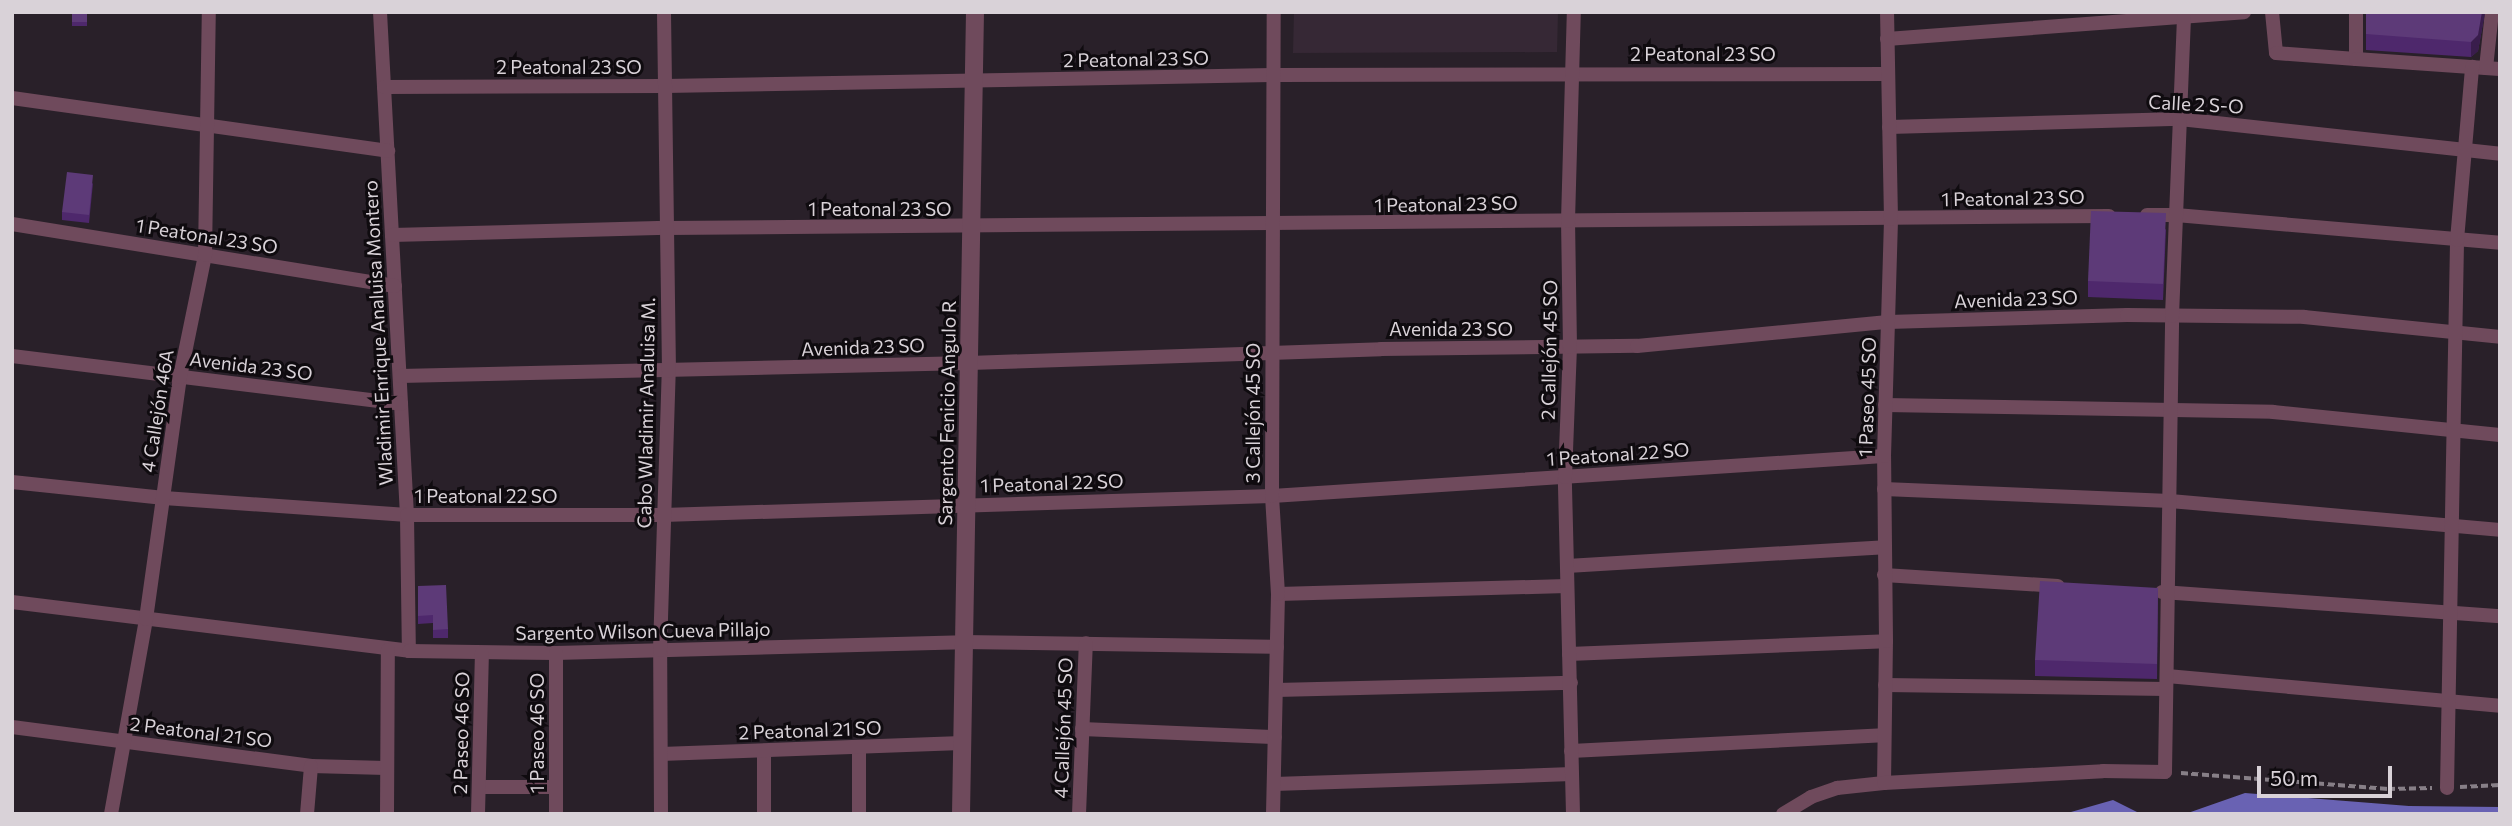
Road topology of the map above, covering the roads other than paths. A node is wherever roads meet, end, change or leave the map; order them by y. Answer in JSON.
{"nodes":[{"id":1,"x":209,"y":12,"type":"edge"},
{"id":2,"x":380,"y":12,"type":"edge"},
{"id":3,"x":664,"y":12,"type":"edge"},
{"id":4,"x":975,"y":12,"type":"edge"},
{"id":5,"x":1274,"y":12,"type":"edge"},
{"id":6,"x":1574,"y":12,"type":"edge"},
{"id":7,"x":1887,"y":12,"type":"edge"},
{"id":8,"x":2244,"y":12,"type":"edge"},
{"id":9,"x":2272,"y":12,"type":"edge"},
{"id":10,"x":2356,"y":12,"type":"edge"},
{"id":11,"x":2492,"y":12,"type":"edge"},
{"id":12,"x":2184,"y":19,"type":"junction"},
{"id":13,"x":1887,"y":39,"type":"junction"},
{"id":14,"x":2356,"y":59,"type":"junction"},
{"id":15,"x":2486,"y":68,"type":"edge"},
{"id":16,"x":1573,"y":73,"type":"junction"},
{"id":17,"x":1888,"y":74,"type":"junction"},
{"id":18,"x":1274,"y":75,"type":"junction"},
{"id":19,"x":974,"y":82,"type":"junction"},
{"id":20,"x":665,"y":86,"type":"junction"},
{"id":21,"x":384,"y":87,"type":"junction"},
{"id":22,"x":12,"y":98,"type":"edge"},
{"id":23,"x":2180,"y":119,"type":"junction"},
{"id":24,"x":205,"y":125,"type":"junction"},
{"id":25,"x":1889,"y":127,"type":"junction"},
{"id":26,"x":388,"y":151,"type":"junction"},
{"id":27,"x":2462,"y":151,"type":"junction"},
{"id":28,"x":2500,"y":153,"type":"edge"},
{"id":29,"x":2176,"y":215,"type":"junction"},
{"id":30,"x":1891,"y":219,"type":"junction"},
{"id":31,"x":1568,"y":221,"type":"junction"},
{"id":32,"x":12,"y":224,"type":"edge"},
{"id":33,"x":1274,"y":225,"type":"junction"},
{"id":34,"x":667,"y":228,"type":"junction"},
{"id":35,"x":972,"y":228,"type":"junction"},
{"id":36,"x":392,"y":236,"type":"junction"},
{"id":37,"x":2457,"y":240,"type":"junction"},
{"id":38,"x":2500,"y":243,"type":"edge"},
{"id":39,"x":205,"y":255,"type":"junction"},
{"id":40,"x":395,"y":286,"type":"junction"},
{"id":41,"x":2172,"y":316,"type":"junction"},
{"id":42,"x":1888,"y":322,"type":"junction"},
{"id":43,"x":2456,"y":333,"type":"junction"},
{"id":44,"x":2500,"y":337,"type":"edge"},
{"id":45,"x":1570,"y":347,"type":"junction"},
{"id":46,"x":1272,"y":354,"type":"junction"},
{"id":47,"x":12,"y":356,"type":"edge"},
{"id":48,"x":969,"y":363,"type":"junction"},
{"id":49,"x":669,"y":371,"type":"junction"},
{"id":50,"x":400,"y":376,"type":"junction"},
{"id":51,"x":180,"y":377,"type":"junction"},
{"id":52,"x":401,"y":404,"type":"junction"},
{"id":53,"x":1885,"y":405,"type":"junction"},
{"id":54,"x":2171,"y":409,"type":"junction"},
{"id":55,"x":2454,"y":431,"type":"junction"},
{"id":56,"x":2500,"y":435,"type":"edge"},
{"id":57,"x":1884,"y":457,"type":"junction"},
{"id":58,"x":1565,"y":477,"type":"junction"},
{"id":59,"x":12,"y":482,"type":"edge"},
{"id":60,"x":1884,"y":488,"type":"junction"},
{"id":61,"x":1272,"y":496,"type":"junction"},
{"id":62,"x":163,"y":498,"type":"junction"},
{"id":63,"x":2170,"y":500,"type":"junction"},
{"id":64,"x":966,"y":505,"type":"junction"},
{"id":65,"x":407,"y":515,"type":"junction"},
{"id":66,"x":663,"y":515,"type":"junction"},
{"id":67,"x":2452,"y":526,"type":"junction"},
{"id":68,"x":2500,"y":530,"type":"edge"},
{"id":69,"x":1884,"y":547,"type":"junction"},
{"id":70,"x":1567,"y":566,"type":"junction"},
{"id":71,"x":1884,"y":575,"type":"junction"},
{"id":72,"x":1567,"y":586,"type":"junction"},
{"id":73,"x":2075,"y":587,"type":"edge"},
{"id":74,"x":2143,"y":591,"type":"edge"},
{"id":75,"x":2170,"y":593,"type":"junction"},
{"id":76,"x":1278,"y":594,"type":"junction"},
{"id":77,"x":12,"y":602,"type":"edge"},
{"id":78,"x":2450,"y":611,"type":"junction"},
{"id":79,"x":2500,"y":616,"type":"edge"},
{"id":80,"x":146,"y":619,"type":"junction"},
{"id":81,"x":1886,"y":641,"type":"junction"},
{"id":82,"x":964,"y":642,"type":"junction"},
{"id":83,"x":1086,"y":643,"type":"junction"},
{"id":84,"x":1277,"y":646,"type":"junction"},
{"id":85,"x":388,"y":650,"type":"junction"},
{"id":86,"x":660,"y":650,"type":"junction"},
{"id":87,"x":409,"y":651,"type":"junction"},
{"id":88,"x":482,"y":653,"type":"junction"},
{"id":89,"x":556,"y":653,"type":"junction"},
{"id":90,"x":1569,"y":654,"type":"junction"},
{"id":91,"x":2167,"y":682,"type":"junction"},
{"id":92,"x":1571,"y":683,"type":"junction"},
{"id":93,"x":1885,"y":685,"type":"junction"},
{"id":94,"x":1276,"y":690,"type":"junction"},
{"id":95,"x":2449,"y":702,"type":"junction"},
{"id":96,"x":2500,"y":706,"type":"edge"},
{"id":97,"x":12,"y":727,"type":"edge"},
{"id":98,"x":1082,"y":729,"type":"junction"},
{"id":99,"x":1883,"y":735,"type":"junction"},
{"id":100,"x":1275,"y":737,"type":"junction"},
{"id":101,"x":122,"y":742,"type":"junction"},
{"id":102,"x":962,"y":743,"type":"junction"},
{"id":103,"x":859,"y":747,"type":"junction"},
{"id":104,"x":1571,"y":751,"type":"junction"},
{"id":105,"x":764,"y":752,"type":"junction"},
{"id":106,"x":661,"y":754,"type":"junction"},
{"id":107,"x":311,"y":766,"type":"junction"},
{"id":108,"x":386,"y":768,"type":"junction"},
{"id":109,"x":1572,"y":774,"type":"junction"},
{"id":110,"x":1884,"y":783,"type":"junction"},
{"id":111,"x":1274,"y":784,"type":"junction"},
{"id":112,"x":479,"y":787,"type":"junction"},
{"id":113,"x":556,"y":787,"type":"junction"},
{"id":114,"x":2447,"y":788,"type":"road end"},
{"id":115,"x":111,"y":814,"type":"edge"},
{"id":116,"x":307,"y":814,"type":"edge"},
{"id":117,"x":387,"y":814,"type":"edge"},
{"id":118,"x":478,"y":814,"type":"edge"},
{"id":119,"x":556,"y":814,"type":"edge"},
{"id":120,"x":661,"y":814,"type":"edge"},
{"id":121,"x":764,"y":814,"type":"edge"},
{"id":122,"x":859,"y":814,"type":"edge"},
{"id":123,"x":961,"y":814,"type":"edge"},
{"id":124,"x":1079,"y":814,"type":"edge"},
{"id":125,"x":1273,"y":814,"type":"edge"},
{"id":126,"x":1573,"y":814,"type":"edge"},
{"id":127,"x":1783,"y":814,"type":"edge"}],
"edges":[{"from":1,"to":24,"type":"street","name":"4 Callejón 46A"},
{"from":2,"to":21,"type":"street","name":"Wladimir Enrique Analuisa Montero"},
{"from":3,"to":20,"type":"street","name":"Cabo Wladimir Analuisa M."},
{"from":4,"to":19,"type":"street","name":"Sargento Fenicio Angulo R"},
{"from":5,"to":18,"type":"street","name":"3 Callejón 45 SO"},
{"from":6,"to":16,"type":"street","name":"2 Callejón 45 SO"},
{"from":7,"to":13,"type":"street","name":"1 Paseo 45 SO"},
{"from":8,"to":12,"type":"street"},
{"from":9,"to":14,"type":"street"},
{"from":10,"to":14,"type":"street"},
{"from":11,"to":15,"type":"street"},
{"from":12,"to":13,"type":"street"},
{"from":12,"to":23,"type":"street"},
{"from":13,"to":17,"type":"street","name":"1 Paseo 45 SO"},
{"from":14,"to":15,"type":"street"},
{"from":15,"to":27,"type":"street"},
{"from":16,"to":17,"type":"street","name":"2 Peatonal 23 SO"},
{"from":16,"to":18,"type":"street","name":"2 Peatonal 23 SO"},
{"from":16,"to":31,"type":"street","name":"2 Callejón 45 SO"},
{"from":17,"to":25,"type":"street","name":"1 Paseo 45 SO"},
{"from":18,"to":19,"type":"street","name":"2 Peatonal 23 SO"},
{"from":18,"to":33,"type":"street","name":"3 Callejón 45 SO"},
{"from":19,"to":20,"type":"street","name":"2 Peatonal 23 SO"},
{"from":19,"to":35,"type":"street","name":"Sargento Fenicio Angulo R"},
{"from":20,"to":21,"type":"street","name":"2 Peatonal 23 SO"},
{"from":20,"to":34,"type":"street","name":"Cabo Wladimir Analuisa M."},
{"from":21,"to":26,"type":"street","name":"Wladimir Enrique Analuisa Montero"},
{"from":22,"to":24,"type":"street"},
{"from":23,"to":25,"type":"street","name":"Calle 2 S-O"},
{"from":23,"to":27,"type":"street","name":"Calle 2 S-O"},
{"from":23,"to":29,"type":"street"},
{"from":24,"to":26,"type":"street"},
{"from":24,"to":39,"type":"street","name":"4 Callejón 46A"},
{"from":25,"to":30,"type":"street","name":"1 Paseo 45 SO"},
{"from":26,"to":36,"type":"street","name":"Wladimir Enrique Analuisa Montero"},
{"from":27,"to":28,"type":"street","name":"Calle 2 S-O"},
{"from":27,"to":37,"type":"street"},
{"from":29,"to":30,"type":"street","name":"1 Peatonal 23 SO"},
{"from":29,"to":37,"type":"street","name":"1 Peatonal 23 SO"},
{"from":29,"to":41,"type":"street"},
{"from":30,"to":31,"type":"street","name":"1 Peatonal 23 SO"},
{"from":30,"to":42,"type":"street","name":"1 Paseo 45 SO"},
{"from":31,"to":33,"type":"street","name":"1 Peatonal 23 SO"},
{"from":31,"to":45,"type":"street","name":"2 Callejón 45 SO"},
{"from":32,"to":39,"type":"street","name":"1 Peatonal 23 SO"},
{"from":33,"to":35,"type":"street","name":"1 Peatonal 23 SO"},
{"from":33,"to":46,"type":"street","name":"3 Callejón 45 SO"},
{"from":34,"to":35,"type":"street","name":"1 Peatonal 23 SO"},
{"from":34,"to":36,"type":"street","name":"1 Peatonal 23 SO"},
{"from":34,"to":49,"type":"street","name":"Cabo Wladimir Analuisa M."},
{"from":35,"to":48,"type":"street","name":"Sargento Fenicio Angulo R"},
{"from":36,"to":40,"type":"street","name":"Wladimir Enrique Analuisa Montero"},
{"from":37,"to":38,"type":"street","name":"1 Peatonal 23 SO"},
{"from":37,"to":43,"type":"street"},
{"from":39,"to":40,"type":"street","name":"1 Peatonal 23 SO"},
{"from":39,"to":51,"type":"street","name":"4 Callejón 46A"},
{"from":40,"to":50,"type":"street","name":"Wladimir Enrique Analuisa Montero"},
{"from":41,"to":42,"type":"street","name":"Avenida 23 SO"},
{"from":41,"to":43,"type":"street","name":"Avenida 23 SO"},
{"from":41,"to":54,"type":"street"},
{"from":42,"to":45,"type":"street","name":"Avenida 23 SO"},
{"from":42,"to":53,"type":"street","name":"1 Paseo 45 SO"},
{"from":43,"to":44,"type":"street","name":"Avenida 23 SO"},
{"from":43,"to":55,"type":"street"},
{"from":45,"to":46,"type":"street","name":"Avenida 23 SO"},
{"from":45,"to":58,"type":"street","name":"2 Callejón 45 SO"},
{"from":46,"to":48,"type":"street","name":"Avenida 23 SO"},
{"from":46,"to":61,"type":"street","name":"3 Callejón 45 SO"},
{"from":47,"to":51,"type":"street","name":"Avenida 23 SO"},
{"from":48,"to":49,"type":"street","name":"Avenida 23 SO"},
{"from":48,"to":64,"type":"street","name":"Sargento Fenicio Angulo R"},
{"from":49,"to":50,"type":"street","name":"Avenida 23 SO"},
{"from":49,"to":66,"type":"street","name":"Cabo Wladimir Analuisa M."},
{"from":50,"to":52,"type":"street","name":"Wladimir Enrique Analuisa Montero"},
{"from":51,"to":52,"type":"street","name":"Avenida 23 SO"},
{"from":51,"to":62,"type":"street","name":"4 Callejón 46A"},
{"from":52,"to":65,"type":"street","name":"Wladimir Enrique Analuisa Montero"},
{"from":53,"to":54,"type":"street"},
{"from":53,"to":57,"type":"street","name":"1 Paseo 45 SO"},
{"from":54,"to":55,"type":"street"},
{"from":54,"to":63,"type":"street"},
{"from":55,"to":56,"type":"street"},
{"from":55,"to":67,"type":"street"},
{"from":57,"to":58,"type":"street","name":"1 Peatonal 22 SO"},
{"from":57,"to":60,"type":"street","name":"1 Paseo 45 SO"},
{"from":58,"to":61,"type":"street","name":"1 Peatonal 22 SO"},
{"from":58,"to":70,"type":"street","name":"2 Callejón 45 SO"},
{"from":59,"to":62,"type":"street","name":"1 Peatonal 22 SO"},
{"from":60,"to":63,"type":"street"},
{"from":60,"to":69,"type":"street","name":"1 Paseo 45 SO"},
{"from":61,"to":64,"type":"street","name":"1 Peatonal 22 SO"},
{"from":61,"to":76,"type":"street","name":"3 Callejón 45 SO"},
{"from":62,"to":65,"type":"street","name":"1 Peatonal 22 SO"},
{"from":62,"to":80,"type":"street","name":"4 Callejón 46A"},
{"from":63,"to":67,"type":"street"},
{"from":63,"to":75,"type":"street"},
{"from":64,"to":66,"type":"street","name":"1 Peatonal 22 SO"},
{"from":64,"to":82,"type":"street","name":"Sargento Fenicio Angulo R"},
{"from":65,"to":66,"type":"street","name":"1 Peatonal 22 SO"},
{"from":65,"to":87,"type":"street","name":"Wladimir Enrique Analuisa Montero"},
{"from":66,"to":86,"type":"street","name":"Cabo Wladimir Analuisa M."},
{"from":67,"to":68,"type":"street"},
{"from":67,"to":78,"type":"street"},
{"from":69,"to":70,"type":"street"},
{"from":69,"to":71,"type":"street","name":"1 Paseo 45 SO"},
{"from":70,"to":72,"type":"street","name":"2 Callejón 45 SO"},
{"from":71,"to":73,"type":"street"},
{"from":71,"to":81,"type":"street","name":"1 Paseo 45 SO"},
{"from":72,"to":76,"type":"street"},
{"from":72,"to":90,"type":"street","name":"2 Callejón 45 SO"},
{"from":74,"to":75,"type":"street"},
{"from":75,"to":78,"type":"street"},
{"from":75,"to":91,"type":"street"},
{"from":76,"to":84,"type":"street","name":"3 Callejón 45 SO"},
{"from":77,"to":80,"type":"street","name":"Sargento Wilson Cueva Pillajo"},
{"from":78,"to":79,"type":"street"},
{"from":78,"to":95,"type":"street"},
{"from":80,"to":85,"type":"street","name":"Sargento Wilson Cueva Pillajo"},
{"from":80,"to":101,"type":"street","name":"4 Callejón 46A"},
{"from":81,"to":90,"type":"street"},
{"from":81,"to":93,"type":"street","name":"1 Paseo 45 SO"},
{"from":82,"to":83,"type":"street","name":"Sargento Wilson Cueva Pillajo"},
{"from":82,"to":86,"type":"street","name":"Sargento Wilson Cueva Pillajo"},
{"from":82,"to":102,"type":"street","name":"Sargento Fenicio Angulo R"},
{"from":83,"to":84,"type":"street","name":"Sargento Wilson Cueva Pillajo"},
{"from":83,"to":98,"type":"street","name":"4 Callejón 45 SO"},
{"from":84,"to":94,"type":"street","name":"3 Callejón 45 SO"},
{"from":85,"to":87,"type":"street","name":"Sargento Wilson Cueva Pillajo"},
{"from":85,"to":108,"type":"street"},
{"from":86,"to":89,"type":"street","name":"Sargento Wilson Cueva Pillajo"},
{"from":86,"to":106,"type":"street","name":"Cabo Wladimir Analuisa M."},
{"from":87,"to":88,"type":"street","name":"Sargento Wilson Cueva Pillajo"},
{"from":88,"to":89,"type":"street","name":"Sargento Wilson Cueva Pillajo"},
{"from":88,"to":112,"type":"street","name":"2 Paseo 46 SO"},
{"from":89,"to":113,"type":"street","name":"1 Paseo 46 SO"},
{"from":90,"to":92,"type":"street","name":"2 Callejón 45 SO"},
{"from":91,"to":93,"type":"street"},
{"from":91,"to":95,"type":"street"},
{"from":91,"to":110,"type":"street"},
{"from":92,"to":94,"type":"street"},
{"from":92,"to":104,"type":"street","name":"2 Callejón 45 SO"},
{"from":93,"to":99,"type":"street","name":"1 Paseo 45 SO"},
{"from":94,"to":100,"type":"street","name":"3 Callejón 45 SO"},
{"from":95,"to":96,"type":"street"},
{"from":95,"to":114,"type":"street"},
{"from":97,"to":101,"type":"street","name":"2 Peatonal 21 SO"},
{"from":98,"to":100,"type":"street"},
{"from":98,"to":124,"type":"street","name":"4 Callejón 45 SO"},
{"from":99,"to":104,"type":"street"},
{"from":99,"to":110,"type":"street","name":"1 Paseo 45 SO"},
{"from":100,"to":111,"type":"street","name":"3 Callejón 45 SO"},
{"from":101,"to":107,"type":"street","name":"2 Peatonal 21 SO"},
{"from":101,"to":115,"type":"street","name":"4 Callejón 46A"},
{"from":102,"to":103,"type":"street","name":"2 Peatonal 21 SO"},
{"from":102,"to":123,"type":"street","name":"Sargento Fenicio Angulo R"},
{"from":103,"to":105,"type":"street","name":"2 Peatonal 21 SO"},
{"from":103,"to":122,"type":"street"},
{"from":104,"to":109,"type":"street","name":"2 Callejón 45 SO"},
{"from":105,"to":106,"type":"street","name":"2 Peatonal 21 SO"},
{"from":105,"to":121,"type":"street"},
{"from":106,"to":120,"type":"street","name":"Cabo Wladimir Analuisa M."},
{"from":107,"to":108,"type":"street","name":"2 Peatonal 21 SO"},
{"from":107,"to":116,"type":"street"},
{"from":108,"to":117,"type":"street"},
{"from":109,"to":111,"type":"street"},
{"from":109,"to":126,"type":"street","name":"2 Callejón 45 SO"},
{"from":110,"to":127,"type":"street"},
{"from":111,"to":125,"type":"street","name":"3 Callejón 45 SO"},
{"from":112,"to":113,"type":"street"},
{"from":112,"to":118,"type":"street","name":"2 Paseo 46 SO"},
{"from":113,"to":119,"type":"street","name":"1 Paseo 46 SO"}]}
